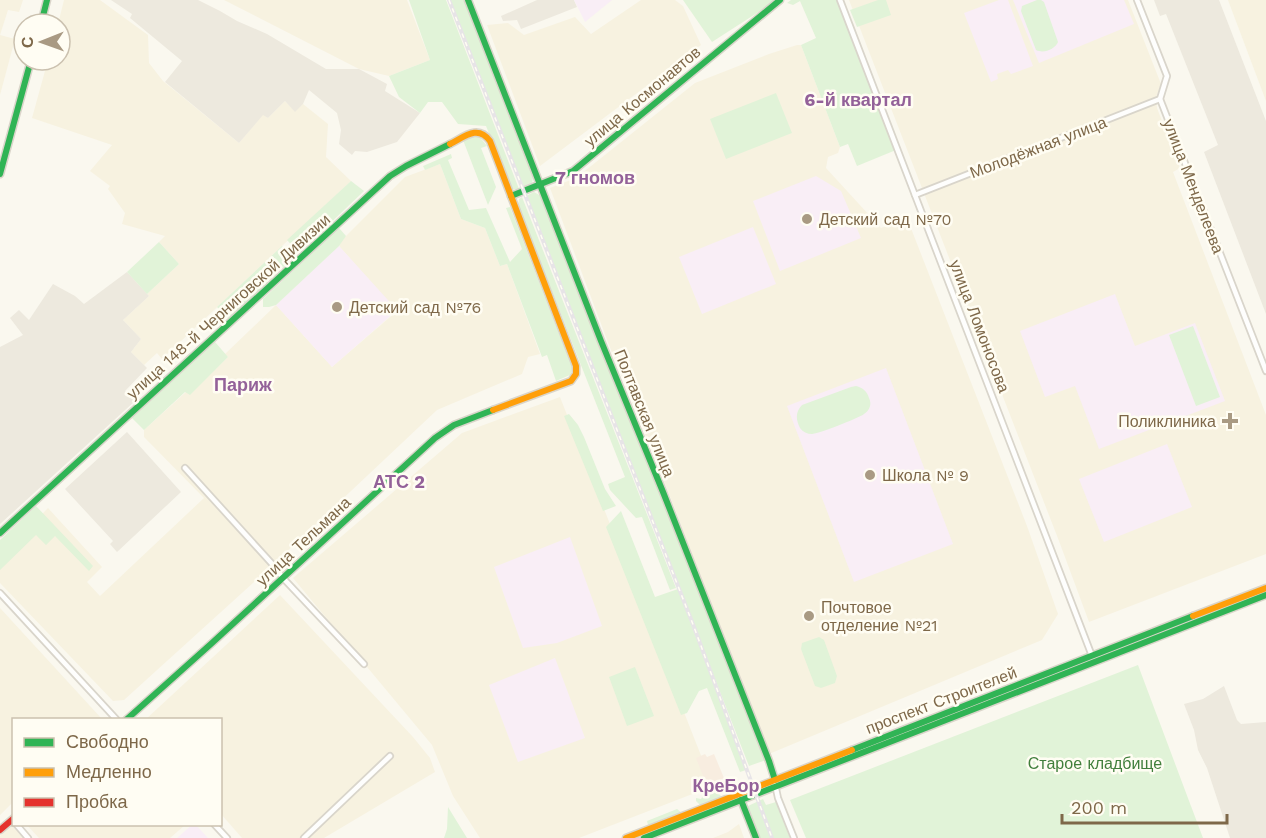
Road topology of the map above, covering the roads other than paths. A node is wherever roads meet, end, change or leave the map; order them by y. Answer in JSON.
{"nodes":[{"id":1,"x":468,"y":0,"type":"edge"},
{"id":2,"x":780,"y":0,"type":"edge"},
{"id":3,"x":840,"y":0,"type":"edge"},
{"id":4,"x":1137,"y":0,"type":"edge"},
{"id":5,"x":28,"y":72,"type":"edge"},
{"id":6,"x":1160,"y":99,"type":"junction"},
{"id":7,"x":0,"y":174,"type":"edge"},
{"id":8,"x":539,"y":185,"type":"junction"},
{"id":9,"x":915,"y":195,"type":"junction"},
{"id":10,"x":511,"y":196,"type":"junction"},
{"id":11,"x":1266,"y":371,"type":"edge"},
{"id":12,"x":185,"y":468,"type":"dead end"},
{"id":13,"x":0,"y":533,"type":"edge"},
{"id":14,"x":283,"y":578,"type":"junction"},
{"id":15,"x":1266,"y":588,"type":"edge"},
{"id":16,"x":0,"y":593,"type":"edge"},
{"id":17,"x":1266,"y":595,"type":"edge"},
{"id":18,"x":1093,"y":658,"type":"junction"},
{"id":19,"x":364,"y":664,"type":"dead end"},
{"id":20,"x":115,"y":718,"type":"edge"},
{"id":21,"x":128,"y":718,"type":"edge"},
{"id":22,"x":390,"y":756,"type":"dead end"},
{"id":23,"x":775,"y":783,"type":"junction"},
{"id":24,"x":740,"y":797,"type":"junction"},
{"id":25,"x":18,"y":826,"type":"edge"},
{"id":26,"x":215,"y":826,"type":"edge"},
{"id":27,"x":28,"y":838,"type":"edge"},
{"id":28,"x":227,"y":838,"type":"edge"},
{"id":29,"x":304,"y":838,"type":"edge"},
{"id":30,"x":626,"y":838,"type":"edge"},
{"id":31,"x":644,"y":838,"type":"edge"},
{"id":32,"x":756,"y":838,"type":"edge"},
{"id":33,"x":794,"y":838,"type":"edge"}],
"edges":[{"from":1,"to":8,"type":"street","name":"Полтавская улица"},
{"from":2,"to":8,"type":"street","name":"улица Космонавтов"},
{"from":3,"to":9,"type":"street","name":"улица Ломоносова"},
{"from":4,"to":6,"type":"street","name":"улица Менделеева"},
{"from":5,"to":7,"type":"street"},
{"from":6,"to":9,"type":"street","name":"Молодёжная улица"},
{"from":6,"to":11,"type":"street","name":"улица Менделеева"},
{"from":8,"to":10,"type":"street","name":"улица Космонавтов"},
{"from":8,"to":23,"type":"street","name":"Полтавская улица"},
{"from":9,"to":18,"type":"street","name":"улица Ломоносова"},
{"from":10,"to":13,"type":"street","name":"улица 148-й Черниговской Дивизии"},
{"from":10,"to":14,"type":"street","name":"улица Тельмана"},
{"from":12,"to":14,"type":"street"},
{"from":14,"to":19,"type":"street"},
{"from":14,"to":21,"type":"street","name":"улица Тельмана"},
{"from":15,"to":18,"type":"street","name":"проспект Строителей"},
{"from":16,"to":20,"type":"street"},
{"from":17,"to":18,"type":"street","name":"проспект Строителей"},
{"from":18,"to":23,"type":"street","name":"проспект Строителей"},
{"from":22,"to":29,"type":"street"},
{"from":23,"to":24,"type":"street","name":"проспект Строителей"},
{"from":23,"to":33,"type":"street","name":"Полтавская улица"},
{"from":24,"to":30,"type":"street","name":"проспект Строителей"},
{"from":24,"to":31,"type":"street","name":"проспект Строителей"},
{"from":24,"to":32,"type":"street"},
{"from":25,"to":27,"type":"street"},
{"from":26,"to":28,"type":"street"}]}
